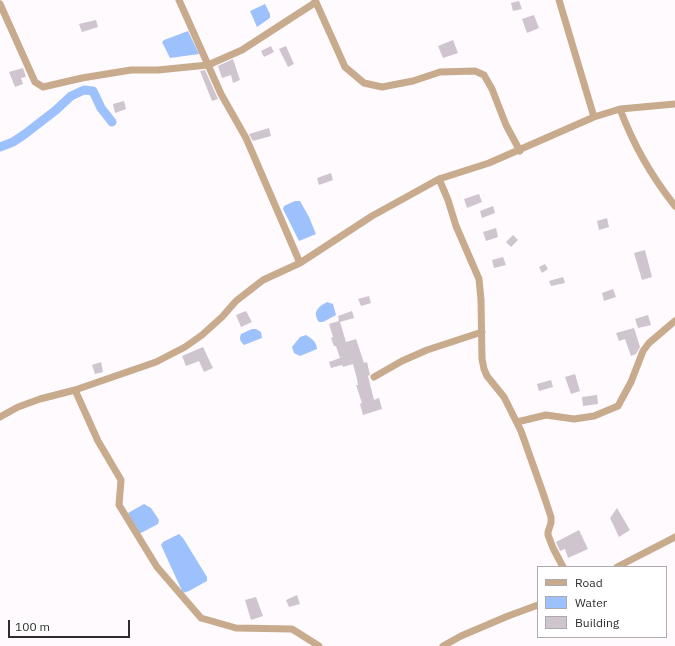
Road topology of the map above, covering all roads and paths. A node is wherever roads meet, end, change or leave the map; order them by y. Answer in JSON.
{"nodes":[{"id":1,"x":179,"y":0,"type":"edge"},
{"id":2,"x":559,"y":0,"type":"edge"},
{"id":3,"x":315,"y":1,"type":"edge"},
{"id":4,"x":0,"y":4,"type":"edge"},
{"id":5,"x":208,"y":65,"type":"junction"},
{"id":6,"x":675,"y":104,"type":"edge"},
{"id":7,"x":620,"y":109,"type":"junction"},
{"id":8,"x":594,"y":117,"type":"junction"},
{"id":9,"x":520,"y":151,"type":"junction"},
{"id":10,"x":439,"y":179,"type":"junction"},
{"id":11,"x":675,"y":206,"type":"edge"},
{"id":12,"x":300,"y":263,"type":"junction"},
{"id":13,"x":675,"y":321,"type":"edge"},
{"id":14,"x":482,"y":332,"type":"junction"},
{"id":15,"x":374,"y":377,"type":"dead end"},
{"id":16,"x":75,"y":390,"type":"junction"},
{"id":17,"x":0,"y":417,"type":"edge"},
{"id":18,"x":517,"y":422,"type":"junction"},
{"id":19,"x":675,"y":537,"type":"edge"},
{"id":20,"x":562,"y":566,"type":"edge"},
{"id":21,"x":619,"y":566,"type":"edge"},
{"id":22,"x":537,"y":605,"type":"edge"},
{"id":23,"x":319,"y":646,"type":"edge"},
{"id":24,"x":443,"y":646,"type":"edge"}],
"edges":[{"from":1,"to":5,"type":"street"},
{"from":2,"to":8,"type":"street"},
{"from":3,"to":5,"type":"street"},
{"from":3,"to":9,"type":"street"},
{"from":4,"to":5,"type":"street"},
{"from":5,"to":12,"type":"street"},
{"from":6,"to":7,"type":"street"},
{"from":7,"to":8,"type":"street"},
{"from":7,"to":11,"type":"street"},
{"from":8,"to":9,"type":"street"},
{"from":9,"to":10,"type":"street"},
{"from":10,"to":12,"type":"street"},
{"from":10,"to":14,"type":"street"},
{"from":12,"to":16,"type":"street"},
{"from":13,"to":18,"type":"street"},
{"from":14,"to":15,"type":"street"},
{"from":14,"to":18,"type":"street"},
{"from":16,"to":17,"type":"street"},
{"from":16,"to":23,"type":"street"},
{"from":18,"to":20,"type":"street"},
{"from":19,"to":21,"type":"street"},
{"from":22,"to":24,"type":"street"}]}
